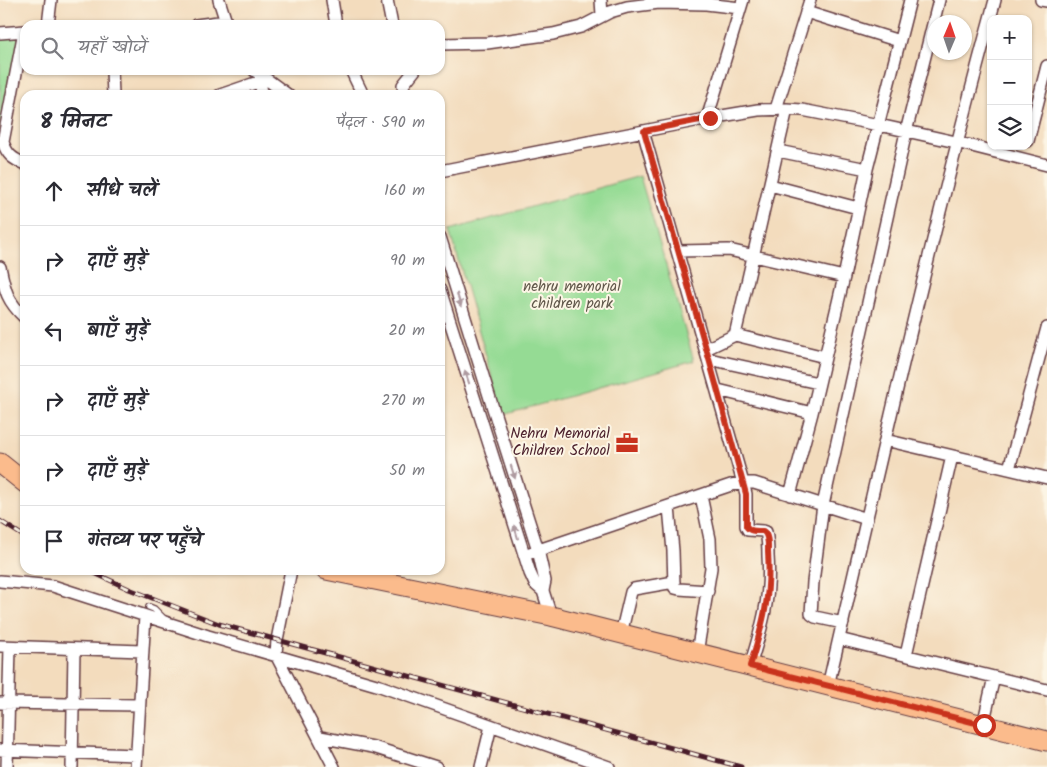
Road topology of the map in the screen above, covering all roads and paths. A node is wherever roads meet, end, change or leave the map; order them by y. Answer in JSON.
{"nodes":[{"id":1,"x":51,"y":0,"type":"edge"},
{"id":2,"x":219,"y":0,"type":"edge"},
{"id":3,"x":332,"y":0,"type":"edge"},
{"id":4,"x":387,"y":0,"type":"edge"},
{"id":5,"x":601,"y":0,"type":"edge"},
{"id":6,"x":810,"y":0,"type":"edge"},
{"id":7,"x":910,"y":0,"type":"edge"},
{"id":8,"x":939,"y":0,"type":"edge"},
{"id":9,"x":995,"y":0,"type":"edge"},
{"id":10,"x":1042,"y":0,"type":"edge"},
{"id":11,"x":1047,"y":2,"type":"edge"},
{"id":12,"x":741,"y":4,"type":"edge"},
{"id":13,"x":806,"y":12,"type":"junction"},
{"id":14,"x":602,"y":15,"type":"junction"},
{"id":15,"x":49,"y":20,"type":"edge"},
{"id":16,"x":225,"y":20,"type":"edge"},
{"id":17,"x":335,"y":20,"type":"edge"},
{"id":18,"x":391,"y":20,"type":"edge"},
{"id":19,"x":20,"y":31,"type":"edge"},
{"id":20,"x":0,"y":33,"type":"edge"},
{"id":21,"x":900,"y":41,"type":"junction"},
{"id":22,"x":445,"y":44,"type":"edge"},
{"id":23,"x":20,"y":51,"type":"edge"},
{"id":24,"x":1047,"y":66,"type":"edge"},
{"id":25,"x":112,"y":75,"type":"edge"},
{"id":26,"x":353,"y":75,"type":"edge"},
{"id":27,"x":402,"y":75,"type":"edge"},
{"id":28,"x":413,"y":75,"type":"edge"},
{"id":29,"x":259,"y":76,"type":"edge"},
{"id":30,"x":113,"y":90,"type":"edge"},
{"id":31,"x":230,"y":90,"type":"edge"},
{"id":32,"x":261,"y":90,"type":"edge"},
{"id":33,"x":280,"y":90,"type":"edge"},
{"id":34,"x":361,"y":90,"type":"edge"},
{"id":35,"x":404,"y":90,"type":"edge"},
{"id":36,"x":781,"y":109,"type":"junction"},
{"id":37,"x":707,"y":119,"type":"junction"},
{"id":38,"x":879,"y":125,"type":"junction"},
{"id":39,"x":1032,"y":126,"type":"edge"},
{"id":40,"x":644,"y":131,"type":"junction"},
{"id":41,"x":906,"y":132,"type":"junction"},
{"id":42,"x":956,"y":142,"type":"junction"},
{"id":43,"x":1,"y":144,"type":"edge"},
{"id":44,"x":778,"y":150,"type":"junction"},
{"id":45,"x":1026,"y":150,"type":"edge"},
{"id":46,"x":1024,"y":159,"type":"junction"},
{"id":47,"x":20,"y":162,"type":"edge"},
{"id":48,"x":1047,"y":165,"type":"edge"},
{"id":49,"x":867,"y":169,"type":"junction"},
{"id":50,"x":445,"y":170,"type":"edge"},
{"id":51,"x":770,"y":185,"type":"junction"},
{"id":52,"x":858,"y":208,"type":"junction"},
{"id":53,"x":678,"y":251,"type":"junction"},
{"id":54,"x":445,"y":252,"type":"edge"},
{"id":55,"x":754,"y":256,"type":"junction"},
{"id":56,"x":0,"y":267,"type":"edge"},
{"id":57,"x":844,"y":277,"type":"junction"},
{"id":58,"x":445,"y":306,"type":"edge"},
{"id":59,"x":20,"y":313,"type":"edge"},
{"id":60,"x":1047,"y":328,"type":"edge"},
{"id":61,"x":735,"y":335,"type":"junction"},
{"id":62,"x":708,"y":354,"type":"junction"},
{"id":63,"x":825,"y":357,"type":"junction"},
{"id":64,"x":818,"y":383,"type":"junction"},
{"id":65,"x":718,"y":390,"type":"junction"},
{"id":66,"x":492,"y":406,"type":"junction"},
{"id":67,"x":478,"y":410,"type":"junction"},
{"id":68,"x":812,"y":413,"type":"junction"},
{"id":69,"x":885,"y":440,"type":"junction"},
{"id":70,"x":952,"y":456,"type":"junction"},
{"id":71,"x":0,"y":462,"type":"edge"},
{"id":72,"x":1009,"y":469,"type":"junction"},
{"id":73,"x":1047,"y":478,"type":"edge"},
{"id":74,"x":20,"y":479,"type":"edge"},
{"id":75,"x":743,"y":483,"type":"junction"},
{"id":76,"x":790,"y":495,"type":"junction"},
{"id":77,"x":701,"y":496,"type":"junction"},
{"id":78,"x":822,"y":505,"type":"junction"},
{"id":79,"x":669,"y":507,"type":"junction"},
{"id":80,"x":867,"y":519,"type":"junction"},
{"id":81,"x":538,"y":550,"type":"junction"},
{"id":82,"x":524,"y":555,"type":"junction"},
{"id":83,"x":290,"y":575,"type":"edge"},
{"id":84,"x":353,"y":575,"type":"edge"},
{"id":85,"x":0,"y":581,"type":"edge"},
{"id":86,"x":674,"y":582,"type":"junction"},
{"id":87,"x":543,"y":591,"type":"junction"},
{"id":88,"x":708,"y":591,"type":"junction"},
{"id":89,"x":147,"y":611,"type":"junction"},
{"id":90,"x":551,"y":616,"type":"junction"},
{"id":91,"x":843,"y":623,"type":"junction"},
{"id":92,"x":620,"y":634,"type":"junction"},
{"id":93,"x":839,"y":638,"type":"junction"},
{"id":94,"x":5,"y":646,"type":"edge"},
{"id":95,"x":74,"y":649,"type":"junction"},
{"id":96,"x":142,"y":651,"type":"junction"},
{"id":97,"x":697,"y":653,"type":"junction"},
{"id":98,"x":276,"y":655,"type":"junction"},
{"id":99,"x":906,"y":655,"type":"junction"},
{"id":100,"x":750,"y":666,"type":"junction"},
{"id":101,"x":994,"y":677,"type":"junction"},
{"id":102,"x":828,"y":686,"type":"junction"},
{"id":103,"x":1047,"y":690,"type":"edge"},
{"id":104,"x":5,"y":703,"type":"edge"},
{"id":105,"x":73,"y":704,"type":"junction"},
{"id":106,"x":139,"y":705,"type":"junction"},
{"id":107,"x":984,"y":725,"type":"junction"},
{"id":108,"x":491,"y":726,"type":"junction"},
{"id":109,"x":320,"y":737,"type":"junction"},
{"id":110,"x":1047,"y":742,"type":"edge"},
{"id":111,"x":4,"y":750,"type":"edge"},
{"id":112,"x":72,"y":752,"type":"junction"},
{"id":113,"x":136,"y":755,"type":"junction"},
{"id":114,"x":7,"y":767,"type":"edge"},
{"id":115,"x":72,"y":767,"type":"edge"},
{"id":116,"x":136,"y":767,"type":"edge"},
{"id":117,"x":334,"y":767,"type":"edge"},
{"id":118,"x":436,"y":767,"type":"edge"},
{"id":119,"x":481,"y":767,"type":"edge"},
{"id":120,"x":609,"y":767,"type":"edge"}],
"edges":[{"from":1,"to":15,"type":"street"},
{"from":2,"to":16,"type":"street"},
{"from":3,"to":17,"type":"street"},
{"from":4,"to":18,"type":"street"},
{"from":5,"to":14,"type":"street"},
{"from":6,"to":13,"type":"street"},
{"from":7,"to":21,"type":"street"},
{"from":8,"to":41,"type":"street"},
{"from":9,"to":42,"type":"street"},
{"from":10,"to":11,"type":"street"},
{"from":12,"to":14,"type":"street"},
{"from":12,"to":37,"type":"street"},
{"from":13,"to":21,"type":"street"},
{"from":13,"to":36,"type":"street"},
{"from":14,"to":22,"type":"street"},
{"from":19,"to":20,"type":"street"},
{"from":21,"to":38,"type":"street"},
{"from":23,"to":43,"type":"street"},
{"from":24,"to":39,"type":"street"},
{"from":25,"to":30,"type":"street"},
{"from":26,"to":34,"type":"street"},
{"from":27,"to":35,"type":"street"},
{"from":28,"to":35,"type":"street"},
{"from":29,"to":31,"type":"street"},
{"from":29,"to":32,"type":"street"},
{"from":29,"to":33,"type":"street"},
{"from":36,"to":37,"type":"street"},
{"from":36,"to":38,"type":"street"},
{"from":36,"to":44,"type":"street"},
{"from":37,"to":40,"type":"street"},
{"from":38,"to":41,"type":"street"},
{"from":38,"to":49,"type":"street"},
{"from":40,"to":50,"type":"street"},
{"from":40,"to":53,"type":"street"},
{"from":41,"to":42,"type":"street"},
{"from":41,"to":78,"type":"street"},
{"from":42,"to":46,"type":"street"},
{"from":42,"to":69,"type":"street"},
{"from":43,"to":47,"type":"street"},
{"from":44,"to":49,"type":"street"},
{"from":44,"to":51,"type":"street"},
{"from":45,"to":46,"type":"street"},
{"from":46,"to":48,"type":"street"},
{"from":49,"to":52,"type":"street"},
{"from":51,"to":52,"type":"street"},
{"from":51,"to":55,"type":"street"},
{"from":52,"to":57,"type":"street"},
{"from":53,"to":55,"type":"street"},
{"from":53,"to":62,"type":"street"},
{"from":54,"to":66,"type":"street","one_way":true},
{"from":55,"to":57,"type":"street"},
{"from":55,"to":61,"type":"street"},
{"from":56,"to":59,"type":"street"},
{"from":57,"to":63,"type":"street"},
{"from":67,"to":58,"type":"street","one_way":true},
{"from":60,"to":72,"type":"street"},
{"from":61,"to":62,"type":"street"},
{"from":61,"to":63,"type":"street"},
{"from":62,"to":64,"type":"street"},
{"from":62,"to":65,"type":"street"},
{"from":63,"to":64,"type":"street"},
{"from":64,"to":68,"type":"street"},
{"from":65,"to":68,"type":"street"},
{"from":65,"to":75,"type":"street"},
{"from":66,"to":67,"type":"street"},
{"from":66,"to":81,"type":"street","one_way":true},
{"from":82,"to":67,"type":"street","one_way":true},
{"from":68,"to":76,"type":"street"},
{"from":69,"to":70,"type":"street"},
{"from":69,"to":80,"type":"street"},
{"from":70,"to":72,"type":"street"},
{"from":70,"to":99,"type":"street"},
{"from":71,"to":74,"type":"main road"},
{"from":72,"to":73,"type":"street"},
{"from":75,"to":76,"type":"street"},
{"from":75,"to":77,"type":"street"},
{"from":75,"to":100,"type":"street"},
{"from":76,"to":78,"type":"street"},
{"from":77,"to":79,"type":"street"},
{"from":77,"to":88,"type":"street"},
{"from":78,"to":80,"type":"street"},
{"from":78,"to":91,"type":"street"},
{"from":79,"to":81,"type":"street"},
{"from":79,"to":86,"type":"street"},
{"from":80,"to":91,"type":"street"},
{"from":81,"to":82,"type":"street"},
{"from":81,"to":87,"type":"street"},
{"from":82,"to":87,"type":"street"},
{"from":83,"to":98,"type":"street"},
{"from":84,"to":90,"type":"main road"},
{"from":85,"to":89,"type":"street"},
{"from":86,"to":88,"type":"street"},
{"from":86,"to":92,"type":"street"},
{"from":87,"to":90,"type":"street"},
{"from":88,"to":97,"type":"street"},
{"from":89,"to":96,"type":"street"},
{"from":89,"to":98,"type":"street"},
{"from":90,"to":92,"type":"main road"},
{"from":91,"to":93,"type":"street"},
{"from":92,"to":97,"type":"main road"},
{"from":93,"to":99,"type":"street"},
{"from":93,"to":102,"type":"street"},
{"from":94,"to":95,"type":"street"},
{"from":94,"to":104,"type":"street"},
{"from":95,"to":96,"type":"street"},
{"from":95,"to":105,"type":"street"},
{"from":96,"to":106,"type":"street"},
{"from":97,"to":100,"type":"main road"},
{"from":98,"to":108,"type":"street"},
{"from":98,"to":109,"type":"street"},
{"from":99,"to":101,"type":"street"},
{"from":100,"to":102,"type":"main road"},
{"from":101,"to":103,"type":"street"},
{"from":101,"to":107,"type":"street"},
{"from":102,"to":107,"type":"main road"},
{"from":104,"to":105,"type":"street"},
{"from":104,"to":111,"type":"street"},
{"from":105,"to":106,"type":"street"},
{"from":105,"to":112,"type":"street"},
{"from":106,"to":113,"type":"street"},
{"from":107,"to":110,"type":"main road"},
{"from":108,"to":119,"type":"street"},
{"from":108,"to":120,"type":"street"},
{"from":109,"to":117,"type":"street"},
{"from":109,"to":118,"type":"street"},
{"from":111,"to":112,"type":"street"},
{"from":111,"to":114,"type":"street"},
{"from":112,"to":113,"type":"street"},
{"from":112,"to":115,"type":"street"},
{"from":113,"to":116,"type":"street"}]}
